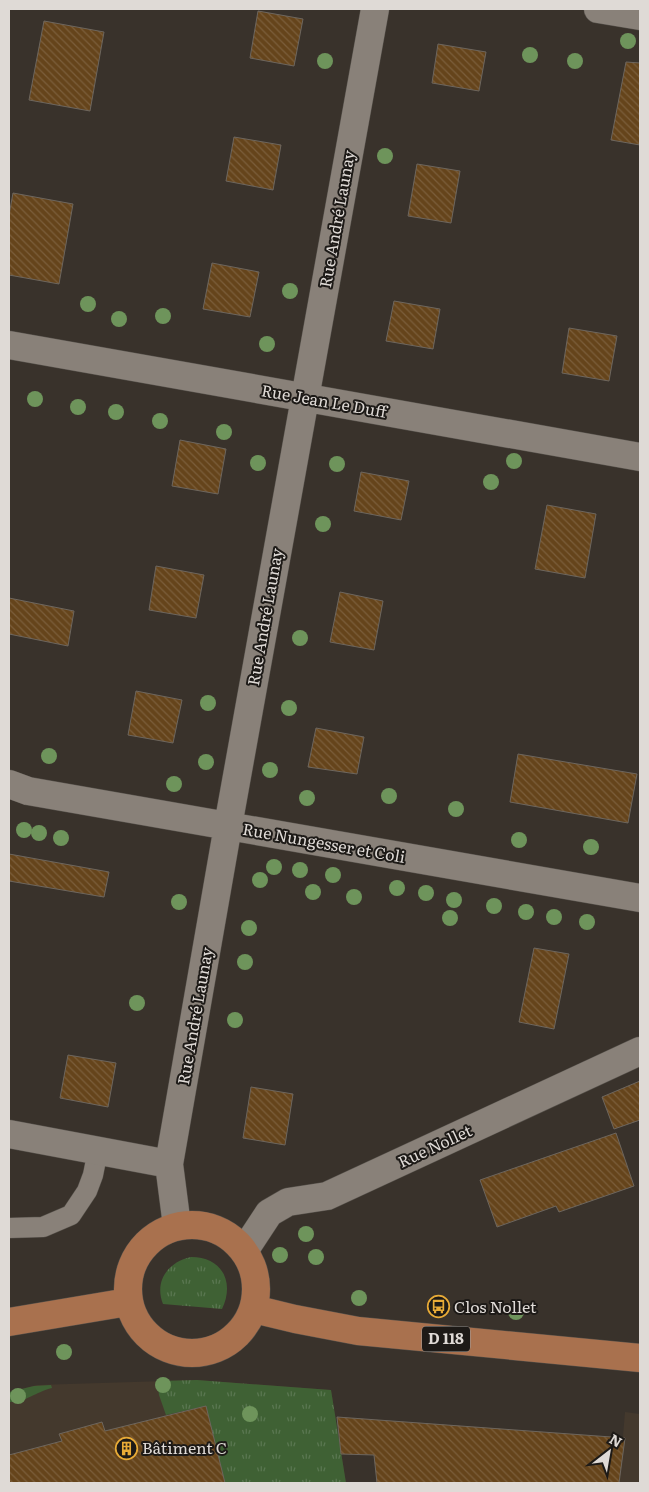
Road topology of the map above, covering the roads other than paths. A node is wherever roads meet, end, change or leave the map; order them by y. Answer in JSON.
{"nodes":[{"id":1,"x":375,"y":9,"type":"edge"},
{"id":2,"x":598,"y":9,"type":"edge"},
{"id":3,"x":640,"y":16,"type":"edge"},
{"id":4,"x":9,"y":344,"type":"edge"},
{"id":5,"x":305,"y":398,"type":"junction"},
{"id":6,"x":640,"y":457,"type":"edge"},
{"id":7,"x":9,"y":784,"type":"edge"},
{"id":8,"x":228,"y":826,"type":"junction"},
{"id":9,"x":640,"y":898,"type":"edge"},
{"id":10,"x":640,"y":1051,"type":"edge"},
{"id":11,"x":9,"y":1134,"type":"edge"},
{"id":12,"x":98,"y":1150,"type":"junction"},
{"id":13,"x":169,"y":1164,"type":"junction"},
{"id":14,"x":177,"y":1226,"type":"junction"},
{"id":15,"x":9,"y":1228,"type":"edge"},
{"id":16,"x":244,"y":1251,"type":"junction"},
{"id":17,"x":128,"y":1302,"type":"junction"},
{"id":18,"x":254,"y":1309,"type":"junction"},
{"id":19,"x":9,"y":1322,"type":"edge"},
{"id":20,"x":640,"y":1358,"type":"edge"}],
"edges":[{"from":1,"to":5,"type":"street","name":"Rue André Launay"},
{"from":2,"to":3,"type":"street"},
{"from":4,"to":5,"type":"street","name":"Rue Jean Le Duff"},
{"from":5,"to":6,"type":"street","name":"Rue Jean Le Duff"},
{"from":5,"to":8,"type":"street","name":"Rue André Launay"},
{"from":7,"to":8,"type":"street","name":"Rue Nungesser et Coli"},
{"from":8,"to":9,"type":"street","name":"Rue Nungesser et Coli"},
{"from":8,"to":13,"type":"street","name":"Rue André Launay"},
{"from":10,"to":16,"type":"street","name":"Rue Nollet"},
{"from":11,"to":12,"type":"street"},
{"from":12,"to":13,"type":"street"},
{"from":12,"to":15,"type":"lane"},
{"from":13,"to":14,"type":"street","name":"Rue André Launay"},
{"from":14,"to":16,"type":"main road"},
{"from":14,"to":17,"type":"main road"},
{"from":16,"to":18,"type":"main road"},
{"from":17,"to":18,"type":"main road"},
{"from":17,"to":19,"type":"main road"},
{"from":18,"to":20,"type":"main road","number":"D 118"}]}
